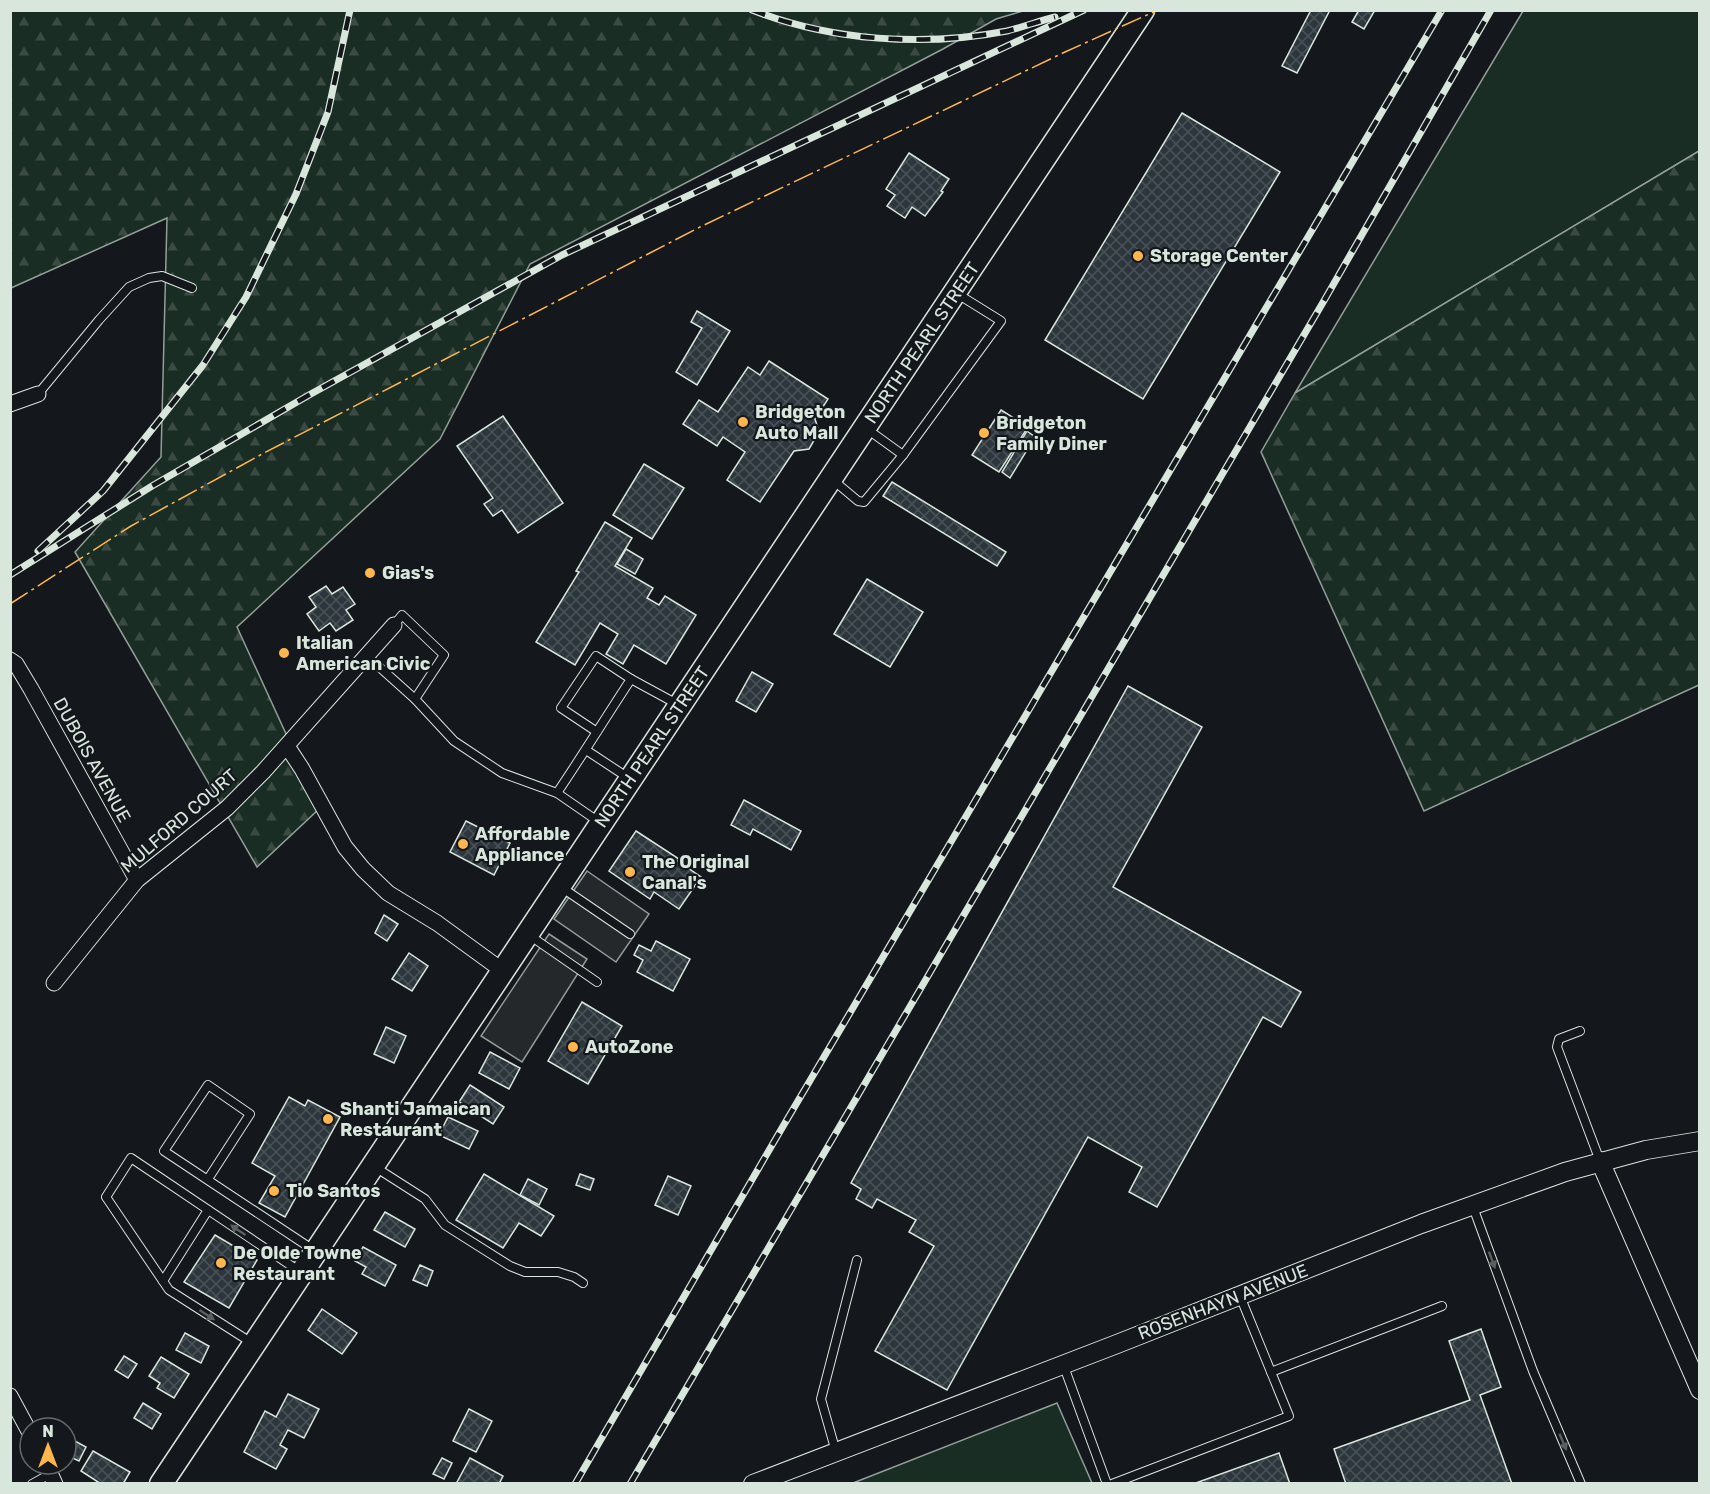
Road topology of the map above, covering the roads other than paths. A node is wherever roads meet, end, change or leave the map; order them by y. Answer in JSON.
{"nodes":[{"id":1,"x":1143,"y":10,"type":"edge"},
{"id":2,"x":192,"y":288,"type":"dead end"},
{"id":3,"x":956,"y":293,"type":"junction"},
{"id":4,"x":38,"y":394,"type":"joint"},
{"id":5,"x":10,"y":404,"type":"edge"},
{"id":6,"x":866,"y":428,"type":"junction"},
{"id":7,"x":903,"y":455,"type":"junction"},
{"id":8,"x":832,"y":480,"type":"junction"},
{"id":9,"x":394,"y":625,"type":"joint"},
{"id":10,"x":366,"y":656,"type":"junction"},
{"id":11,"x":10,"y":660,"type":"edge"},
{"id":12,"x":631,"y":679,"type":"junction"},
{"id":13,"x":415,"y":699,"type":"junction"},
{"id":14,"x":680,"y":706,"type":"junction"},
{"id":15,"x":597,"y":732,"type":"junction"},
{"id":16,"x":286,"y":746,"type":"junction"},
{"id":17,"x":586,"y":750,"type":"junction"},
{"id":18,"x":631,"y":779,"type":"junction"},
{"id":19,"x":557,"y":793,"type":"junction"},
{"id":20,"x":601,"y":824,"type":"junction"},
{"id":21,"x":137,"y":880,"type":"junction"},
{"id":22,"x":560,"y":886,"type":"junction"},
{"id":23,"x":527,"y":934,"type":"junction"},
{"id":24,"x":630,"y":934,"type":"dead end"},
{"id":25,"x":504,"y":970,"type":"junction"},
{"id":26,"x":597,"y":982,"type":"dead end"},
{"id":27,"x":54,"y":983,"type":"dead end"},
{"id":28,"x":1580,"y":1031,"type":"dead end"},
{"id":29,"x":1700,"y":1141,"type":"edge"},
{"id":30,"x":1600,"y":1161,"type":"junction"},
{"id":31,"x":374,"y":1166,"type":"junction"},
{"id":32,"x":208,"y":1179,"type":"junction"},
{"id":33,"x":1472,"y":1205,"type":"junction"},
{"id":34,"x":207,"y":1210,"type":"junction"},
{"id":35,"x":316,"y":1252,"type":"junction"},
{"id":36,"x":857,"y":1260,"type":"dead end"},
{"id":37,"x":303,"y":1273,"type":"junction"},
{"id":38,"x":163,"y":1281,"type":"junction"},
{"id":39,"x":583,"y":1283,"type":"dead end"},
{"id":40,"x":1240,"y":1295,"type":"junction"},
{"id":41,"x":1442,"y":1306,"type":"dead end"},
{"id":42,"x":255,"y":1345,"type":"junction"},
{"id":43,"x":1064,"y":1364,"type":"junction"},
{"id":44,"x":1271,"y":1372,"type":"junction"},
{"id":45,"x":1700,"y":1390,"type":"edge"},
{"id":46,"x":10,"y":1396,"type":"edge"},
{"id":47,"x":21,"y":1416,"type":"edge"},
{"id":48,"x":836,"y":1452,"type":"junction"},
{"id":49,"x":47,"y":1476,"type":"edge"},
{"id":50,"x":32,"y":1484,"type":"edge"},
{"id":51,"x":161,"y":1484,"type":"edge"},
{"id":52,"x":753,"y":1484,"type":"edge"},
{"id":53,"x":1107,"y":1484,"type":"edge"},
{"id":54,"x":1112,"y":1484,"type":"edge"},
{"id":55,"x":1581,"y":1484,"type":"edge"}],
"edges":[{"from":1,"to":3,"type":"main road","name":"NORTH PEARL STREET"},
{"from":2,"to":4,"type":"lane"},
{"from":3,"to":6,"type":"main road","name":"NORTH PEARL STREET"},
{"from":3,"to":7,"type":"lane"},
{"from":4,"to":5,"type":"street"},
{"from":6,"to":7,"type":"lane"},
{"from":6,"to":8,"type":"main road","name":"NORTH PEARL STREET"},
{"from":7,"to":8,"type":"lane"},
{"from":8,"to":14,"type":"main road","name":"NORTH PEARL STREET"},
{"from":9,"to":10,"type":"street","name":"MULFORD COURT"},
{"from":9,"to":13,"type":"lane"},
{"from":10,"to":13,"type":"lane"},
{"from":10,"to":16,"type":"street","name":"MULFORD COURT"},
{"from":11,"to":21,"type":"street","name":"DUBOIS AVENUE"},
{"from":12,"to":14,"type":"lane"},
{"from":12,"to":15,"type":"lane"},
{"from":12,"to":15,"type":"lane"},
{"from":13,"to":19,"type":"lane"},
{"from":14,"to":18,"type":"main road","name":"NORTH PEARL STREET"},
{"from":15,"to":17,"type":"lane"},
{"from":16,"to":21,"type":"street","name":"MULFORD COURT"},
{"from":16,"to":25,"type":"street"},
{"from":17,"to":18,"type":"lane"},
{"from":17,"to":19,"type":"lane"},
{"from":18,"to":20,"type":"main road","name":"NORTH PEARL STREET"},
{"from":19,"to":20,"type":"lane"},
{"from":20,"to":22,"type":"main road","name":"NORTH PEARL STREET"},
{"from":21,"to":27,"type":"street","name":"MULFORD COURT"},
{"from":22,"to":23,"type":"main road","name":"NORTH PEARL STREET"},
{"from":22,"to":24,"type":"lane"},
{"from":23,"to":25,"type":"main road","name":"NORTH PEARL STREET"},
{"from":23,"to":26,"type":"lane"},
{"from":25,"to":31,"type":"main road","name":"NORTH PEARL STREET"},
{"from":28,"to":30,"type":"lane"},
{"from":29,"to":30,"type":"street","name":"ROSENHAYN AVENUE"},
{"from":30,"to":33,"type":"street","name":"ROSENHAYN AVENUE"},
{"from":30,"to":45,"type":"street"},
{"from":31,"to":35,"type":"main road","name":"NORTH PEARL STREET"},
{"from":31,"to":39,"type":"lane"},
{"from":32,"to":32,"type":"lane"},
{"from":32,"to":35,"type":"lane"},
{"from":33,"to":40,"type":"street","name":"ROSENHAYN AVENUE"},
{"from":33,"to":55,"type":"lane","one_way":true},
{"from":37,"to":34,"type":"lane","one_way":true},
{"from":34,"to":38,"type":"lane"},
{"from":34,"to":38,"type":"lane"},
{"from":35,"to":37,"type":"main road","name":"NORTH PEARL STREET"},
{"from":36,"to":48,"type":"lane"},
{"from":37,"to":42,"type":"main road","name":"NORTH PEARL STREET"},
{"from":38,"to":42,"type":"lane","one_way":true},
{"from":40,"to":43,"type":"street","name":"ROSENHAYN AVENUE"},
{"from":40,"to":44,"type":"lane"},
{"from":41,"to":44,"type":"lane"},
{"from":42,"to":51,"type":"main road","name":"NORTH PEARL STREET"},
{"from":43,"to":48,"type":"street","name":"ROSENHAYN AVENUE"},
{"from":43,"to":53,"type":"lane"},
{"from":44,"to":54,"type":"lane"},
{"from":46,"to":47,"type":"street"},
{"from":48,"to":52,"type":"street","name":"ROSENHAYN AVENUE"},
{"from":49,"to":50,"type":"lane"}]}
